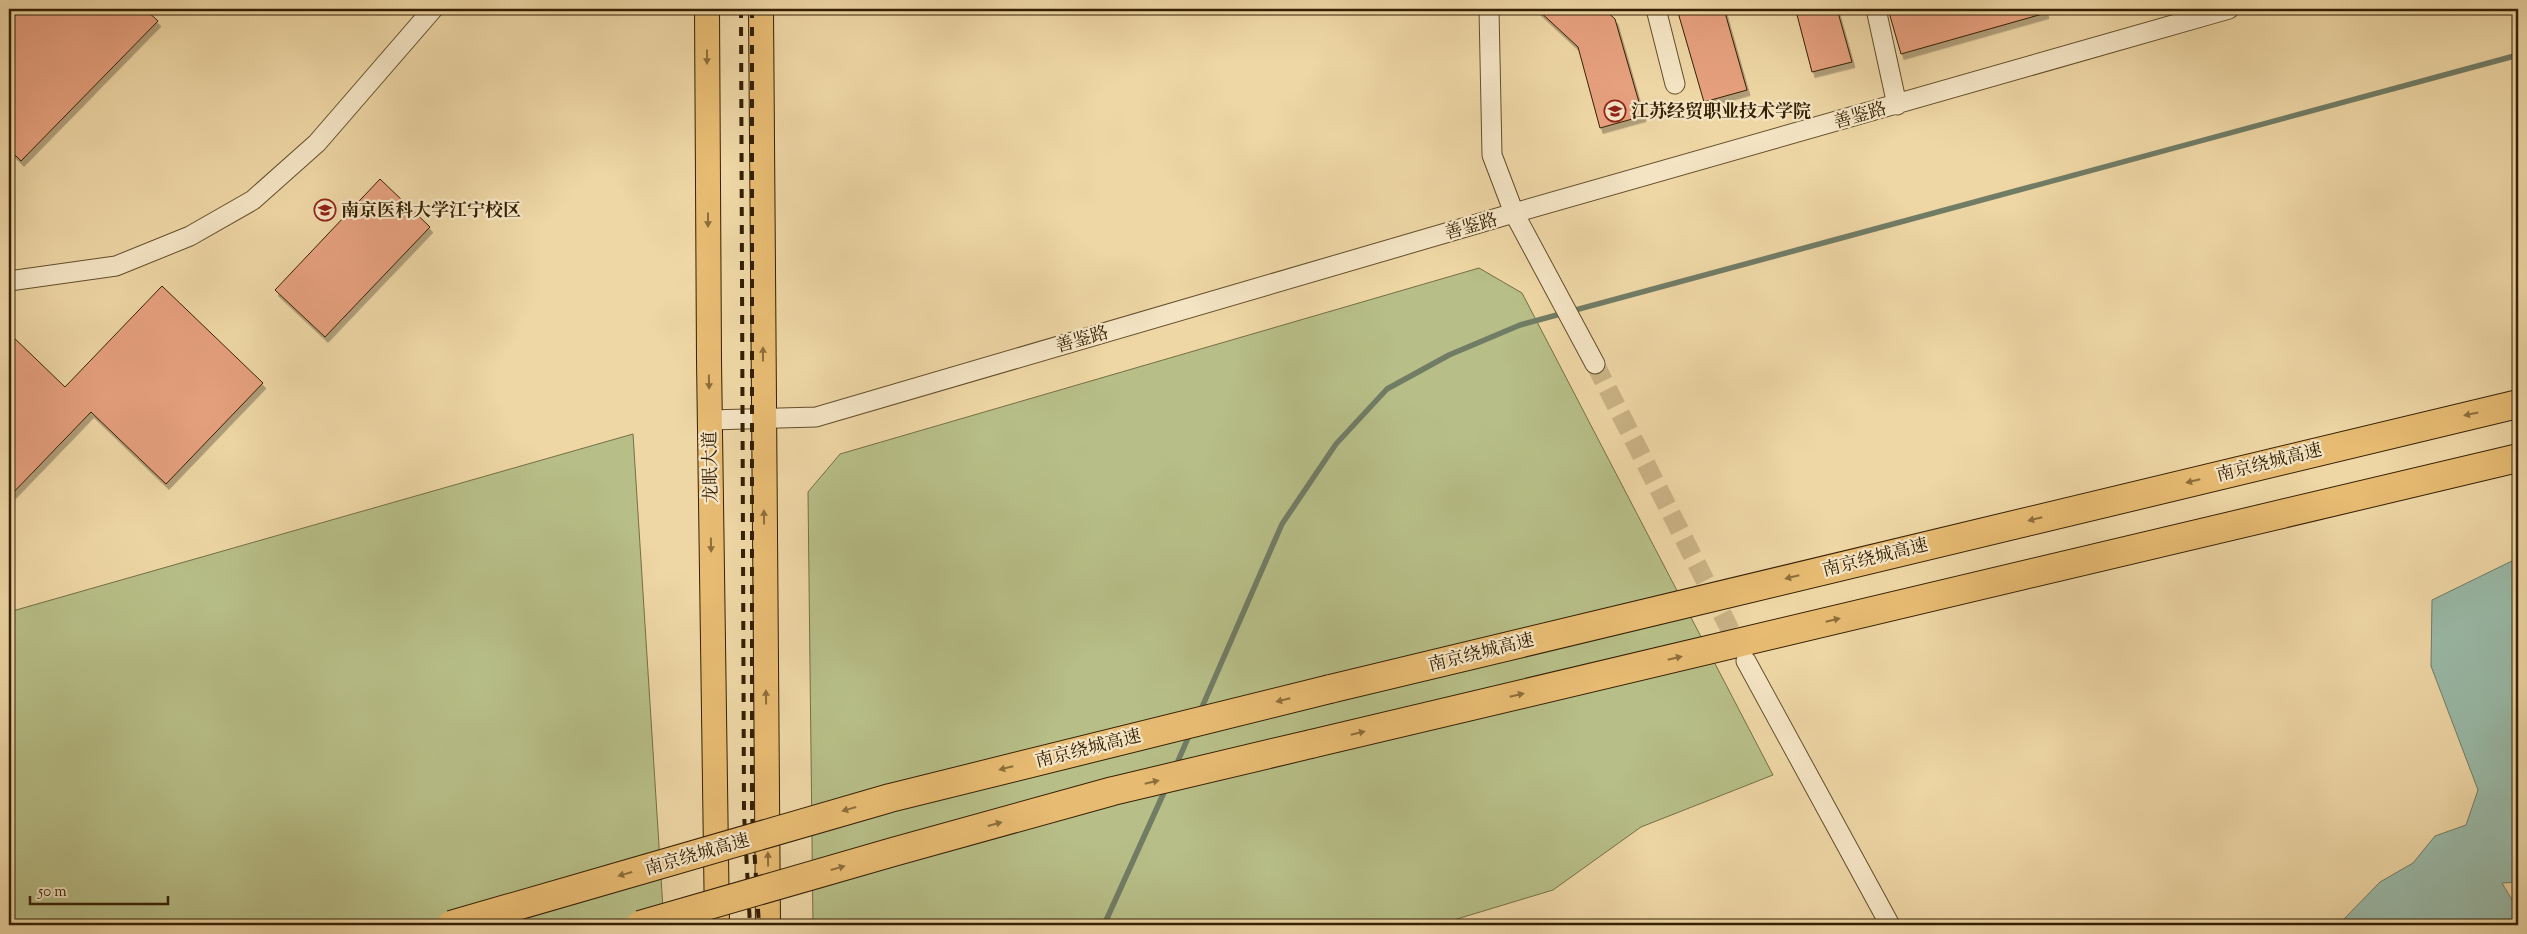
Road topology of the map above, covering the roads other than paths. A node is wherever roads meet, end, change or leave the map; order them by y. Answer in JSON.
{"nodes":[{"id":1,"x":433,"y":9,"type":"edge"},
{"id":2,"x":707,"y":9,"type":"edge"},
{"id":3,"x":761,"y":9,"type":"edge"},
{"id":4,"x":1489,"y":9,"type":"edge"},
{"id":5,"x":1656,"y":9,"type":"edge"},
{"id":6,"x":1876,"y":9,"type":"edge"},
{"id":7,"x":2229,"y":9,"type":"edge"},
{"id":8,"x":1675,"y":84,"type":"dead end"},
{"id":9,"x":1897,"y":104,"type":"junction"},
{"id":10,"x":1514,"y":213,"type":"junction"},
{"id":11,"x":9,"y":281,"type":"edge"},
{"id":12,"x":1595,"y":364,"type":"tunnel mouth"},
{"id":13,"x":2518,"y":404,"type":"edge"},
{"id":14,"x":763,"y":418,"type":"junction"},
{"id":15,"x":710,"y":420,"type":"junction"},
{"id":16,"x":2518,"y":458,"type":"edge"},
{"id":17,"x":1746,"y":661,"type":"tunnel mouth"},
{"id":18,"x":451,"y":925,"type":"edge"},
{"id":19,"x":640,"y":925,"type":"edge"},
{"id":20,"x":717,"y":925,"type":"edge"},
{"id":21,"x":768,"y":925,"type":"edge"},
{"id":22,"x":1890,"y":925,"type":"edge"}],
"edges":[{"from":1,"to":11,"type":"street"},
{"from":2,"to":15,"type":"main road","name":"龙眠大道","one_way":true},
{"from":14,"to":3,"type":"main road","one_way":true},
{"from":4,"to":10,"type":"street"},
{"from":5,"to":8,"type":"street"},
{"from":6,"to":9,"type":"street"},
{"from":7,"to":9,"type":"street","name":"善鉴路"},
{"from":9,"to":10,"type":"street","name":"善鉴路"},
{"from":10,"to":12,"type":"street"},
{"from":10,"to":14,"type":"street","name":"善鉴路"},
{"from":13,"to":18,"type":"highway","name":"南京绕城高速","one_way":true,"bridge":true},
{"from":14,"to":15,"type":"street","name":"善鉴路"},
{"from":21,"to":14,"type":"main road","one_way":true},
{"from":15,"to":20,"type":"main road","name":"龙眠大道","one_way":true},
{"from":19,"to":16,"type":"highway","one_way":true,"bridge":true},
{"from":17,"to":22,"type":"street"}]}
